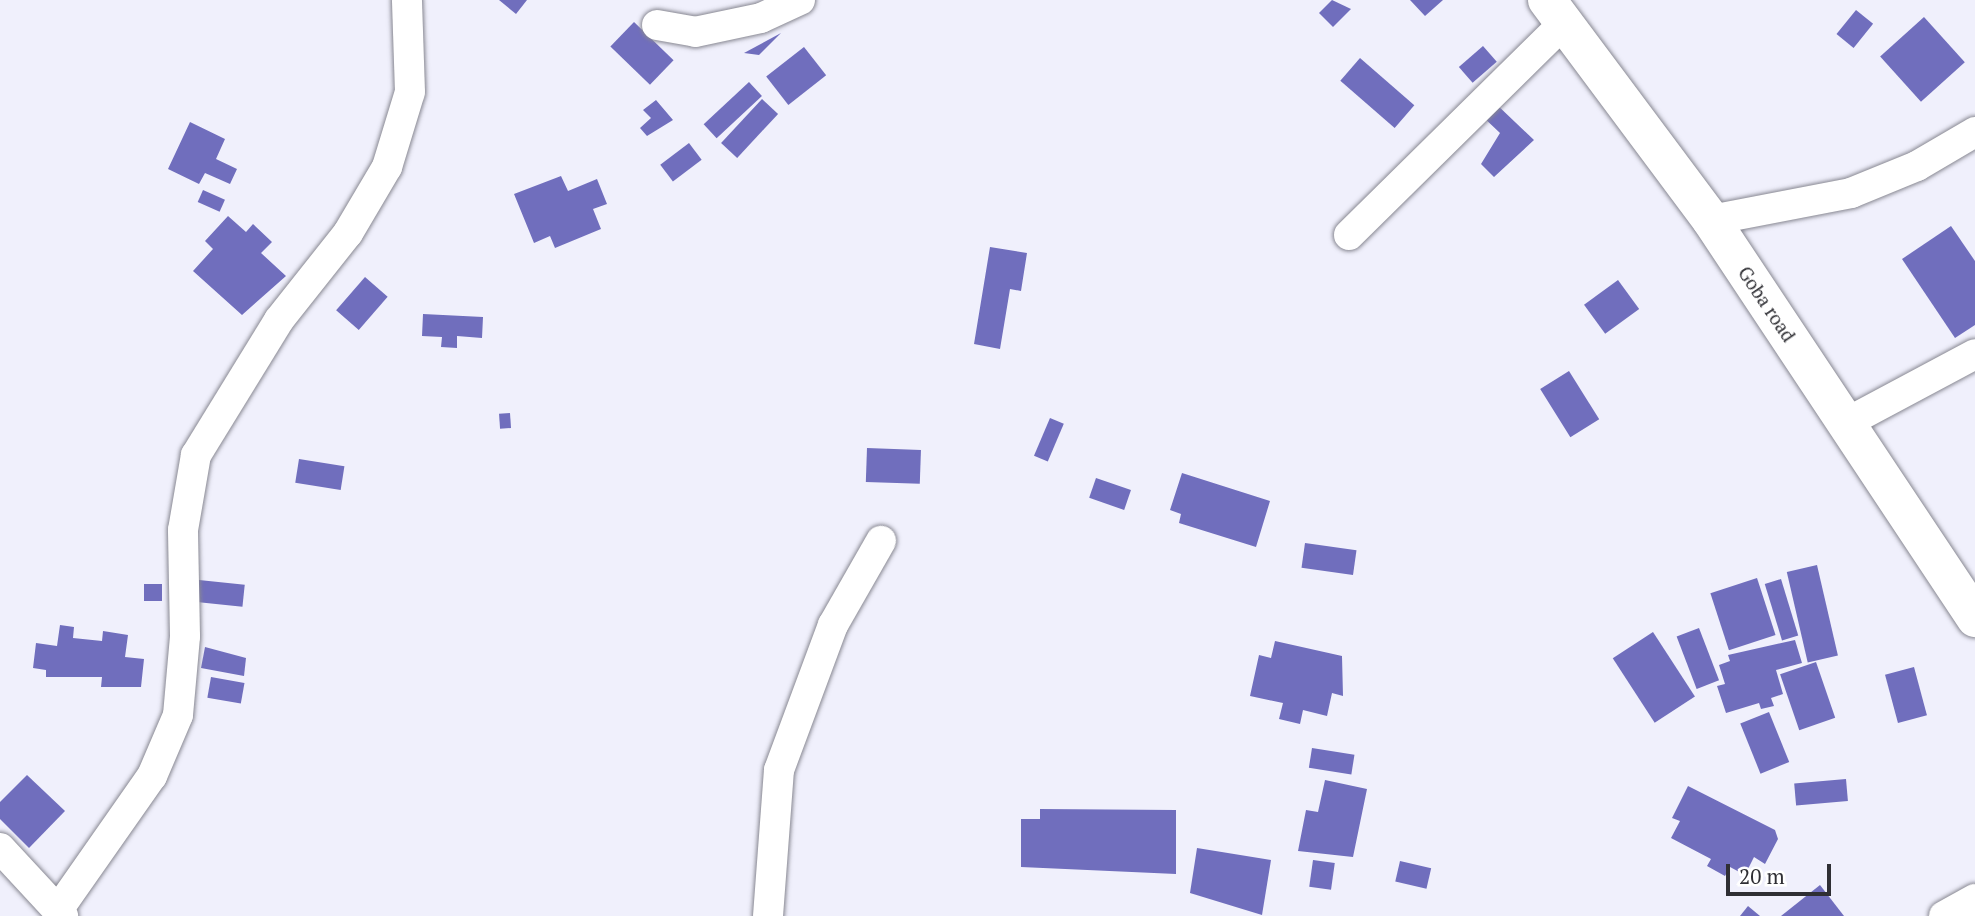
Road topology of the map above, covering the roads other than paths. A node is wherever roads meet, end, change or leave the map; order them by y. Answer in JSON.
{"nodes":[{"id":1,"x":407,"y":0,"type":"edge"},
{"id":2,"x":800,"y":0,"type":"edge"},
{"id":3,"x":1555,"y":12,"type":"edge"},
{"id":4,"x":657,"y":25,"type":"dead end"},
{"id":5,"x":1975,"y":132,"type":"edge"},
{"id":6,"x":1711,"y":220,"type":"junction"},
{"id":7,"x":1349,"y":235,"type":"dead end"},
{"id":8,"x":1975,"y":355,"type":"edge"},
{"id":9,"x":1846,"y":423,"type":"junction"},
{"id":10,"x":881,"y":541,"type":"dead end"},
{"id":11,"x":1975,"y":618,"type":"edge"},
{"id":12,"x":0,"y":848,"type":"edge"},
{"id":13,"x":1975,"y":899,"type":"edge"},
{"id":14,"x":60,"y":913,"type":"edge"},
{"id":15,"x":768,"y":916,"type":"edge"},
{"id":16,"x":1944,"y":916,"type":"edge"}],
"edges":[{"from":1,"to":14,"type":"street"},
{"from":2,"to":4,"type":"street"},
{"from":3,"to":6,"type":"street","name":"Goba road"},
{"from":3,"to":7,"type":"street"},
{"from":5,"to":6,"type":"street"},
{"from":6,"to":9,"type":"street","name":"Goba road"},
{"from":8,"to":9,"type":"street"},
{"from":9,"to":11,"type":"street","name":"Goba road"},
{"from":10,"to":15,"type":"street"},
{"from":12,"to":14,"type":"street"},
{"from":13,"to":16,"type":"street"}]}
